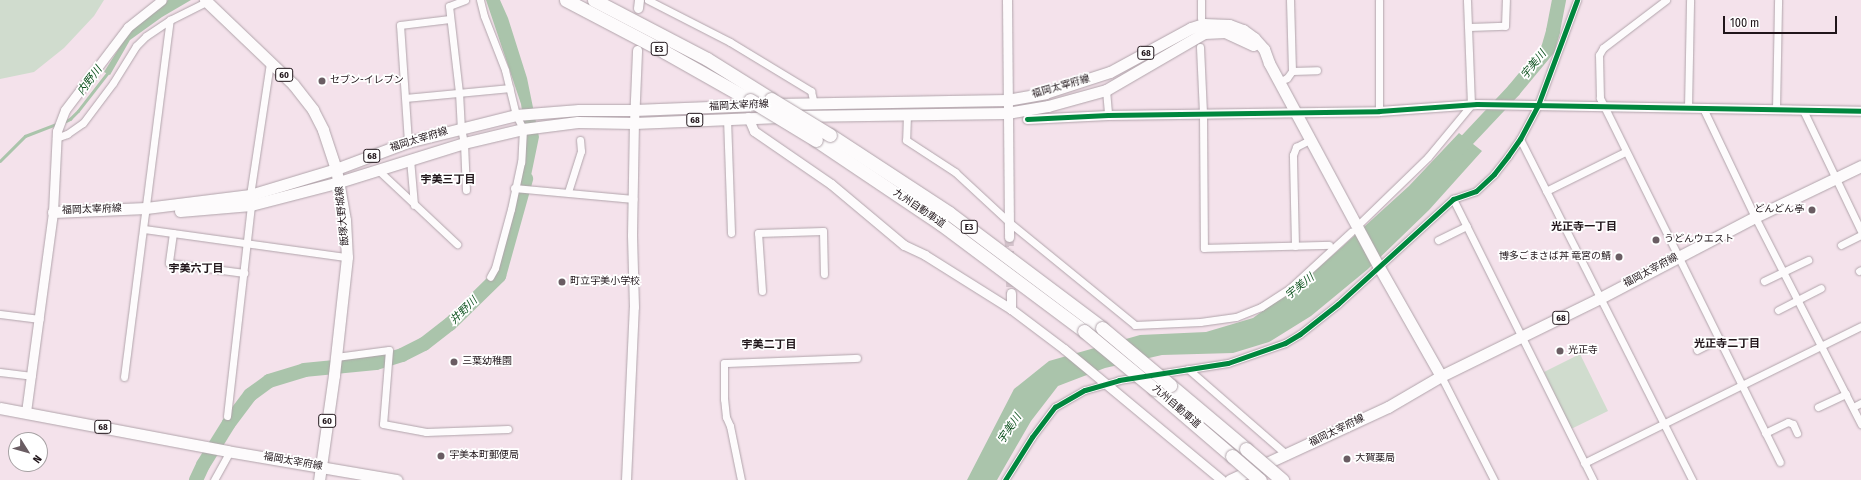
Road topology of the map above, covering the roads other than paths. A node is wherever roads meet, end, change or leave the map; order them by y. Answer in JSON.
{"nodes":[{"id":1,"x":162,"y":0,"type":"edge"},
{"id":2,"x":465,"y":0,"type":"edge"},
{"id":3,"x":480,"y":0,"type":"edge"},
{"id":4,"x":566,"y":0,"type":"edge"},
{"id":5,"x":594,"y":0,"type":"edge"},
{"id":6,"x":648,"y":0,"type":"edge"},
{"id":7,"x":1006,"y":0,"type":"edge"},
{"id":8,"x":1201,"y":0,"type":"edge"},
{"id":9,"x":1290,"y":0,"type":"edge"},
{"id":10,"x":1379,"y":0,"type":"edge"},
{"id":11,"x":1468,"y":0,"type":"edge"},
{"id":12,"x":1506,"y":0,"type":"edge"},
{"id":13,"x":1577,"y":0,"type":"edge"},
{"id":14,"x":1666,"y":0,"type":"edge"},
{"id":15,"x":1690,"y":0,"type":"edge"},
{"id":16,"x":1778,"y":0,"type":"edge"},
{"id":17,"x":205,"y":1,"type":"edge"},
{"id":18,"x":1201,"y":18,"type":"dead end"},
{"id":19,"x":450,"y":19,"type":"junction"},
{"id":20,"x":170,"y":20,"type":"junction"},
{"id":21,"x":1469,"y":27,"type":"junction"},
{"id":22,"x":1200,"y":47,"type":"dead end"},
{"id":23,"x":637,"y":50,"type":"dead end"},
{"id":24,"x":270,"y":62,"type":"junction"},
{"id":25,"x":1269,"y":63,"type":"junction"},
{"id":26,"x":1317,"y":70,"type":"dead end"},
{"id":27,"x":1292,"y":71,"type":"junction"},
{"id":28,"x":1279,"y":82,"type":"junction"},
{"id":29,"x":510,"y":88,"type":"junction"},
{"id":30,"x":1106,"y":90,"type":"junction"},
{"id":31,"x":459,"y":92,"type":"junction"},
{"id":32,"x":406,"y":98,"type":"junction"},
{"id":33,"x":1007,"y":100,"type":"junction"},
{"id":34,"x":814,"y":104,"type":"junction"},
{"id":35,"x":1474,"y":104,"type":"junction"},
{"id":36,"x":1538,"y":105,"type":"junction"},
{"id":37,"x":1602,"y":107,"type":"junction"},
{"id":38,"x":1688,"y":108,"type":"junction"},
{"id":39,"x":1704,"y":108,"type":"junction"},
{"id":40,"x":1776,"y":109,"type":"junction"},
{"id":41,"x":634,"y":110,"type":"junction"},
{"id":42,"x":1379,"y":110,"type":"junction"},
{"id":43,"x":1803,"y":110,"type":"junction"},
{"id":44,"x":1861,"y":111,"type":"edge"},
{"id":45,"x":1295,"y":112,"type":"junction"},
{"id":46,"x":1007,"y":113,"type":"junction"},
{"id":47,"x":516,"y":114,"type":"junction"},
{"id":48,"x":1203,"y":114,"type":"junction"},
{"id":49,"x":907,"y":115,"type":"junction"},
{"id":50,"x":1108,"y":115,"type":"junction"},
{"id":51,"x":748,"y":117,"type":"junction"},
{"id":52,"x":727,"y":118,"type":"junction"},
{"id":53,"x":1027,"y":119,"type":"dead end"},
{"id":54,"x":634,"y":123,"type":"junction"},
{"id":55,"x":461,"y":128,"type":"junction"},
{"id":56,"x":523,"y":129,"type":"junction"},
{"id":57,"x":56,"y":134,"type":"junction"},
{"id":58,"x":1520,"y":139,"type":"junction"},
{"id":59,"x":580,"y":140,"type":"dead end"},
{"id":60,"x":1310,"y":140,"type":"junction"},
{"id":61,"x":408,"y":142,"type":"junction"},
{"id":62,"x":464,"y":143,"type":"junction"},
{"id":63,"x":1625,"y":152,"type":"junction"},
{"id":64,"x":410,"y":159,"type":"junction"},
{"id":65,"x":1861,"y":166,"type":"edge"},
{"id":66,"x":377,"y":169,"type":"junction"},
{"id":67,"x":336,"y":170,"type":"junction"},
{"id":68,"x":1835,"y":178,"type":"junction"},
{"id":69,"x":339,"y":182,"type":"junction"},
{"id":70,"x":516,"y":188,"type":"junction"},
{"id":71,"x":466,"y":190,"type":"dead end"},
{"id":72,"x":1546,"y":191,"type":"junction"},
{"id":73,"x":568,"y":192,"type":"junction"},
{"id":74,"x":1453,"y":199,"type":"junction"},
{"id":75,"x":250,"y":200,"type":"junction"},
{"id":76,"x":633,"y":200,"type":"junction"},
{"id":77,"x":414,"y":204,"type":"junction"},
{"id":78,"x":145,"y":211,"type":"junction"},
{"id":79,"x":53,"y":212,"type":"junction"},
{"id":80,"x":1754,"y":217,"type":"junction"},
{"id":81,"x":1010,"y":222,"type":"junction"},
{"id":82,"x":1356,"y":226,"type":"junction"},
{"id":83,"x":1467,"y":226,"type":"junction"},
{"id":84,"x":144,"y":229,"type":"junction"},
{"id":85,"x":1861,"y":231,"type":"edge"},
{"id":86,"x":173,"y":233,"type":"junction"},
{"id":87,"x":731,"y":233,"type":"dead end"},
{"id":88,"x":1861,"y":235,"type":"edge"},
{"id":89,"x":1009,"y":237,"type":"tunnel mouth"},
{"id":90,"x":1438,"y":240,"type":"dead end"},
{"id":91,"x":247,"y":243,"type":"junction"},
{"id":92,"x":457,"y":244,"type":"dead end"},
{"id":93,"x":1329,"y":245,"type":"dead end"},
{"id":94,"x":1841,"y":245,"type":"dead end"},
{"id":95,"x":1295,"y":246,"type":"junction"},
{"id":96,"x":1679,"y":256,"type":"junction"},
{"id":97,"x":347,"y":257,"type":"junction"},
{"id":98,"x":1808,"y":260,"type":"dead end"},
{"id":99,"x":1379,"y":267,"type":"junction"},
{"id":100,"x":1783,"y":272,"type":"junction"},
{"id":101,"x":244,"y":273,"type":"junction"},
{"id":102,"x":824,"y":274,"type":"dead end"},
{"id":103,"x":490,"y":277,"type":"dead end"},
{"id":104,"x":1764,"y":281,"type":"dead end"},
{"id":105,"x":1821,"y":288,"type":"dead end"},
{"id":106,"x":762,"y":291,"type":"dead end"},
{"id":107,"x":1011,"y":293,"type":"tunnel mouth"},
{"id":108,"x":1600,"y":298,"type":"junction"},
{"id":109,"x":1798,"y":300,"type":"junction"},
{"id":110,"x":1011,"y":309,"type":"junction"},
{"id":111,"x":1778,"y":310,"type":"dead end"},
{"id":112,"x":0,"y":314,"type":"edge"},
{"id":113,"x":40,"y":319,"type":"junction"},
{"id":114,"x":1861,"y":326,"type":"edge"},
{"id":115,"x":1521,"y":338,"type":"junction"},
{"id":116,"x":1719,"y":339,"type":"junction"},
{"id":117,"x":1822,"y":346,"type":"junction"},
{"id":118,"x":1697,"y":350,"type":"dead end"},
{"id":119,"x":857,"y":358,"type":"dead end"},
{"id":120,"x":336,"y":359,"type":"junction"},
{"id":121,"x":1188,"y":369,"type":"junction"},
{"id":122,"x":0,"y":372,"type":"edge"},
{"id":123,"x":32,"y":376,"type":"junction"},
{"id":124,"x":1441,"y":376,"type":"junction"},
{"id":125,"x":124,"y":377,"type":"dead end"},
{"id":126,"x":1106,"y":382,"type":"junction"},
{"id":127,"x":1742,"y":386,"type":"junction"},
{"id":128,"x":1846,"y":394,"type":"junction"},
{"id":129,"x":1861,"y":403,"type":"edge"},
{"id":130,"x":1818,"y":407,"type":"dead end"},
{"id":131,"x":1852,"y":407,"type":"junction"},
{"id":132,"x":0,"y":408,"type":"edge"},
{"id":133,"x":26,"y":412,"type":"junction"},
{"id":134,"x":227,"y":416,"type":"dead end"},
{"id":135,"x":1663,"y":424,"type":"junction"},
{"id":136,"x":1861,"y":424,"type":"edge"},
{"id":137,"x":508,"y":429,"type":"dead end"},
{"id":138,"x":1765,"y":433,"type":"junction"},
{"id":139,"x":1797,"y":433,"type":"dead end"},
{"id":140,"x":228,"y":451,"type":"junction"},
{"id":141,"x":1287,"y":455,"type":"junction"},
{"id":142,"x":1780,"y":462,"type":"dead end"},
{"id":143,"x":1584,"y":463,"type":"junction"},
{"id":144,"x":321,"y":467,"type":"junction"},
{"id":145,"x":376,"y":478,"type":"edge"},
{"id":146,"x":214,"y":480,"type":"edge"},
{"id":147,"x":319,"y":480,"type":"edge"},
{"id":148,"x":397,"y":480,"type":"edge"},
{"id":149,"x":626,"y":480,"type":"edge"},
{"id":150,"x":741,"y":480,"type":"edge"},
{"id":151,"x":1005,"y":480,"type":"edge"},
{"id":152,"x":1222,"y":480,"type":"edge"},
{"id":153,"x":1230,"y":480,"type":"edge"},
{"id":154,"x":1260,"y":480,"type":"edge"},
{"id":155,"x":1282,"y":480,"type":"edge"},
{"id":156,"x":1494,"y":480,"type":"edge"},
{"id":157,"x":1593,"y":480,"type":"edge"},
{"id":158,"x":1692,"y":480,"type":"edge"}],
"edges":[{"from":1,"to":57,"type":"street"},
{"from":2,"to":19,"type":"street"},
{"from":3,"to":29,"type":"street"},
{"from":4,"to":154,"type":"highway","name":"九州自動車道","number":"E3","bridge":true},
{"from":5,"to":155,"type":"highway","name":"九州自動車道","number":"E3","bridge":true},
{"from":6,"to":34,"type":"street"},
{"from":7,"to":33,"type":"street"},
{"from":8,"to":18,"type":"street"},
{"from":9,"to":27,"type":"street"},
{"from":10,"to":42,"type":"street"},
{"from":11,"to":21,"type":"street"},
{"from":12,"to":21,"type":"street"},
{"from":13,"to":36,"type":"street"},
{"from":14,"to":37,"type":"street"},
{"from":15,"to":38,"type":"street"},
{"from":16,"to":40,"type":"street"},
{"from":17,"to":20,"type":"street"},
{"from":17,"to":24,"type":"main road","name":"飯塚大野城線","number":"60"},
{"from":19,"to":31,"type":"street"},
{"from":19,"to":32,"type":"street"},
{"from":20,"to":57,"type":"street"},
{"from":20,"to":78,"type":"street"},
{"from":21,"to":35,"type":"street"},
{"from":22,"to":48,"type":"street"},
{"from":23,"to":41,"type":"street"},
{"from":24,"to":67,"type":"main road","name":"飯塚大野城線","number":"60"},
{"from":24,"to":75,"type":"street"},
{"from":25,"to":28,"type":"main road","name":"福岡太宰府線","number":"68"},
{"from":25,"to":30,"type":"main road","name":"福岡太宰府線","number":"68"},
{"from":25,"to":33,"type":"main road","name":"福岡太宰府線","number":"68"},
{"from":26,"to":27,"type":"street"},
{"from":27,"to":28,"type":"street"},
{"from":28,"to":45,"type":"main road","name":"福岡太宰府線","number":"68"},
{"from":29,"to":31,"type":"street"},
{"from":29,"to":47,"type":"street"},
{"from":30,"to":46,"type":"main road","name":"福岡太宰府線","number":"68"},
{"from":30,"to":50,"type":"street"},
{"from":31,"to":32,"type":"street"},
{"from":31,"to":55,"type":"street"},
{"from":32,"to":61,"type":"street"},
{"from":33,"to":34,"type":"main road","name":"福岡太宰府線","number":"68"},
{"from":33,"to":46,"type":"street"},
{"from":34,"to":41,"type":"main road","name":"福岡太宰府線","number":"68"},
{"from":35,"to":36,"type":"street"},
{"from":35,"to":42,"type":"street"},
{"from":35,"to":82,"type":"street"},
{"from":36,"to":37,"type":"street"},
{"from":36,"to":58,"type":"street"},
{"from":37,"to":38,"type":"street"},
{"from":37,"to":63,"type":"street"},
{"from":38,"to":39,"type":"street"},
{"from":39,"to":40,"type":"street"},
{"from":39,"to":80,"type":"street"},
{"from":40,"to":43,"type":"street"},
{"from":41,"to":47,"type":"main road","name":"福岡太宰府線","number":"68"},
{"from":41,"to":54,"type":"street"},
{"from":42,"to":45,"type":"street"},
{"from":43,"to":44,"type":"street"},
{"from":43,"to":68,"type":"street"},
{"from":45,"to":48,"type":"street"},
{"from":45,"to":60,"type":"main road","name":"福岡太宰府線","number":"68"},
{"from":46,"to":49,"type":"main road","name":"福岡太宰府線","number":"68"},
{"from":46,"to":81,"type":"street"},
{"from":47,"to":55,"type":"main road","name":"福岡太宰府線","number":"68"},
{"from":47,"to":56,"type":"street"},
{"from":48,"to":50,"type":"street"},
{"from":48,"to":95,"type":"street"},
{"from":49,"to":51,"type":"main road","name":"福岡太宰府線","number":"68"},
{"from":49,"to":81,"type":"street"},
{"from":50,"to":53,"type":"street"},
{"from":51,"to":52,"type":"main road","name":"福岡太宰府線","number":"68"},
{"from":51,"to":110,"type":"street"},
{"from":52,"to":54,"type":"main road","name":"福岡太宰府線","number":"68"},
{"from":52,"to":87,"type":"street"},
{"from":54,"to":56,"type":"main road","name":"福岡太宰府線","number":"68"},
{"from":54,"to":76,"type":"street"},
{"from":55,"to":61,"type":"main road","name":"福岡太宰府線","number":"68"},
{"from":55,"to":62,"type":"street"},
{"from":56,"to":62,"type":"main road","name":"福岡太宰府線","number":"68"},
{"from":56,"to":70,"type":"street"},
{"from":57,"to":79,"type":"street"},
{"from":58,"to":72,"type":"street"},
{"from":58,"to":74,"type":"street"},
{"from":59,"to":73,"type":"street"},
{"from":60,"to":82,"type":"main road","name":"福岡太宰府線","number":"68"},
{"from":60,"to":95,"type":"street"},
{"from":61,"to":67,"type":"main road","name":"福岡太宰府線","number":"68"},
{"from":62,"to":64,"type":"main road","name":"福岡太宰府線","number":"68"},
{"from":62,"to":71,"type":"street"},
{"from":63,"to":72,"type":"street"},
{"from":63,"to":96,"type":"street"},
{"from":64,"to":66,"type":"main road","name":"福岡太宰府線","number":"68"},
{"from":64,"to":77,"type":"street"},
{"from":65,"to":68,"type":"main road","name":"福岡太宰府線","number":"68"},
{"from":66,"to":69,"type":"main road","name":"福岡太宰府線","number":"68"},
{"from":66,"to":77,"type":"street"},
{"from":67,"to":69,"type":"main road","name":"飯塚大野城線","number":"60"},
{"from":67,"to":75,"type":"main road","name":"福岡太宰府線","number":"68"},
{"from":68,"to":80,"type":"main road","name":"福岡太宰府線","number":"68"},
{"from":68,"to":85,"type":"street"},
{"from":69,"to":75,"type":"main road","name":"福岡太宰府線","number":"68"},
{"from":69,"to":97,"type":"main road","name":"飯塚大野城線","number":"60"},
{"from":70,"to":73,"type":"street"},
{"from":70,"to":103,"type":"street"},
{"from":72,"to":108,"type":"street"},
{"from":73,"to":76,"type":"street"},
{"from":74,"to":83,"type":"street"},
{"from":74,"to":99,"type":"street"},
{"from":75,"to":78,"type":"main road","name":"福岡太宰府線","number":"68"},
{"from":75,"to":91,"type":"street"},
{"from":76,"to":149,"type":"street"},
{"from":77,"to":92,"type":"street"},
{"from":78,"to":79,"type":"main road","name":"福岡太宰府線","number":"68"},
{"from":78,"to":84,"type":"street"},
{"from":79,"to":113,"type":"street"},
{"from":80,"to":96,"type":"main road","name":"福岡太宰府線","number":"68"},
{"from":80,"to":100,"type":"street"},
{"from":81,"to":82,"type":"street"},
{"from":81,"to":89,"type":"street"},
{"from":82,"to":99,"type":"main road","name":"福岡太宰府線","number":"68"},
{"from":83,"to":90,"type":"street"},
{"from":83,"to":115,"type":"street"},
{"from":84,"to":86,"type":"street"},
{"from":84,"to":125,"type":"street"},
{"from":86,"to":91,"type":"street"},
{"from":86,"to":101,"type":"street"},
{"from":88,"to":94,"type":"street"},
{"from":91,"to":97,"type":"street"},
{"from":91,"to":101,"type":"street"},
{"from":93,"to":95,"type":"street"},
{"from":96,"to":108,"type":"main road","name":"福岡太宰府線","number":"68"},
{"from":96,"to":116,"type":"street"},
{"from":97,"to":120,"type":"main road","name":"飯塚大野城線","number":"60"},
{"from":98,"to":100,"type":"street"},
{"from":99,"to":121,"type":"street"},
{"from":99,"to":124,"type":"main road","name":"福岡太宰府線","number":"68"},
{"from":100,"to":104,"type":"street"},
{"from":100,"to":109,"type":"street"},
{"from":101,"to":134,"type":"street"},
{"from":102,"to":106,"type":"street"},
{"from":105,"to":109,"type":"street"},
{"from":107,"to":110,"type":"street"},
{"from":108,"to":115,"type":"main road","name":"福岡太宰府線","number":"68"},
{"from":108,"to":135,"type":"street"},
{"from":109,"to":111,"type":"street"},
{"from":109,"to":117,"type":"street"},
{"from":110,"to":126,"type":"street"},
{"from":112,"to":113,"type":"street"},
{"from":113,"to":123,"type":"street"},
{"from":114,"to":117,"type":"street"},
{"from":115,"to":124,"type":"main road","name":"福岡太宰府線","number":"68"},
{"from":115,"to":143,"type":"street"},
{"from":116,"to":118,"type":"street"},
{"from":116,"to":127,"type":"street"},
{"from":117,"to":127,"type":"street"},
{"from":117,"to":128,"type":"street"},
{"from":119,"to":150,"type":"street"},
{"from":120,"to":137,"type":"street"},
{"from":120,"to":144,"type":"main road","name":"飯塚大野城線","number":"60"},
{"from":121,"to":126,"type":"street"},
{"from":121,"to":141,"type":"street"},
{"from":122,"to":123,"type":"street"},
{"from":123,"to":133,"type":"street"},
{"from":124,"to":141,"type":"main road","name":"福岡太宰府線","number":"68"},
{"from":124,"to":156,"type":"street"},
{"from":126,"to":151,"type":"street"},
{"from":126,"to":152,"type":"street"},
{"from":127,"to":135,"type":"street"},
{"from":127,"to":138,"type":"street"},
{"from":128,"to":130,"type":"street"},
{"from":128,"to":131,"type":"street"},
{"from":129,"to":131,"type":"street"},
{"from":131,"to":136,"type":"street"},
{"from":132,"to":133,"type":"main road","name":"福岡太宰府線","number":"68"},
{"from":133,"to":140,"type":"main road","name":"福岡太宰府線","number":"68"},
{"from":135,"to":143,"type":"street"},
{"from":135,"to":158,"type":"street"},
{"from":138,"to":139,"type":"street"},
{"from":138,"to":142,"type":"street"},
{"from":140,"to":144,"type":"main road","name":"福岡太宰府線","number":"68"},
{"from":140,"to":146,"type":"street"},
{"from":141,"to":153,"type":"main road","name":"福岡太宰府線","number":"68"},
{"from":143,"to":157,"type":"street"},
{"from":144,"to":145,"type":"main road","name":"福岡太宰府線","number":"68"},
{"from":144,"to":147,"type":"main road","name":"飯塚大野城線","number":"60"},
{"from":145,"to":148,"type":"main road","name":"福岡太宰府線","number":"68"}]}
